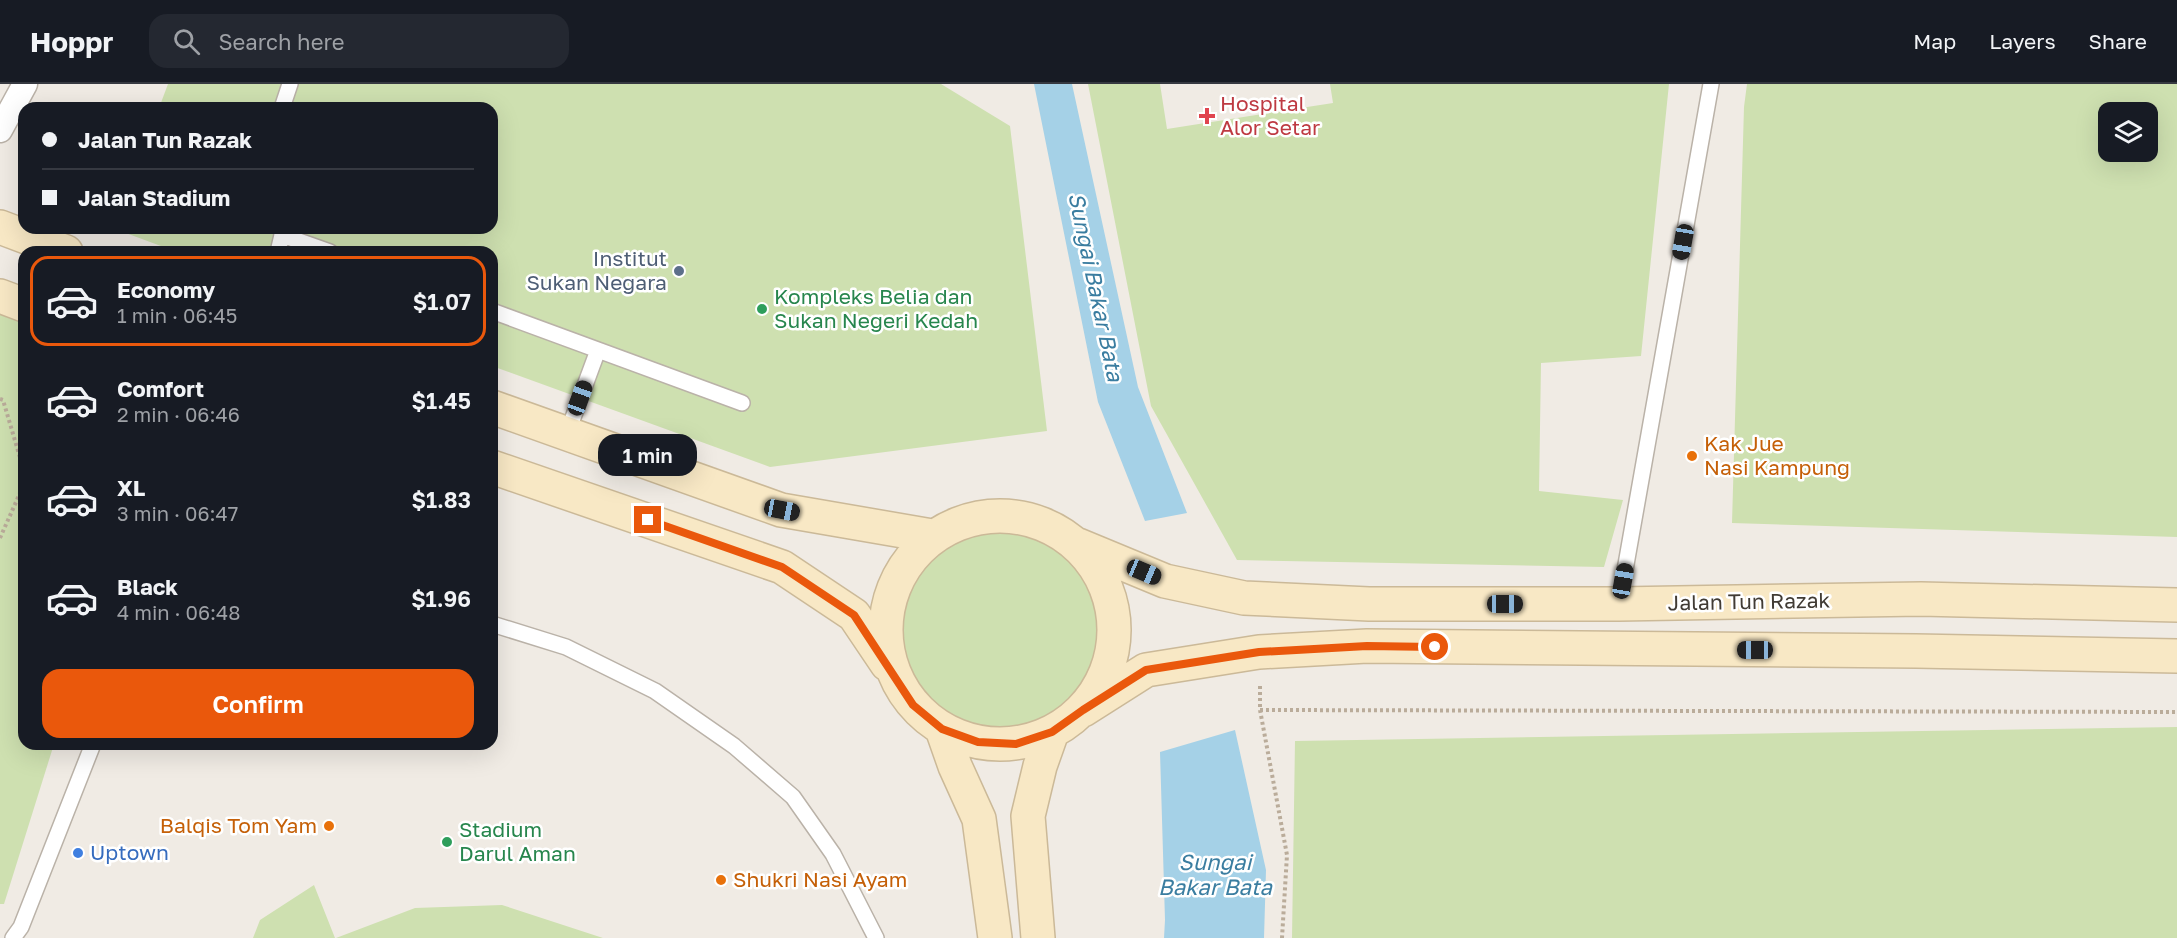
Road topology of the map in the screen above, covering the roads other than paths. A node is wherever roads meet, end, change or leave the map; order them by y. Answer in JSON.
{"nodes":[{"id":1,"x":26,"y":84,"type":"edge"},
{"id":2,"x":290,"y":84,"type":"edge"},
{"id":3,"x":1711,"y":84,"type":"edge"},
{"id":4,"x":284,"y":102,"type":"edge"},
{"id":5,"x":0,"y":130,"type":"edge"},
{"id":6,"x":0,"y":227,"type":"edge"},
{"id":7,"x":18,"y":234,"type":"edge"},
{"id":8,"x":18,"y":234,"type":"edge"},
{"id":9,"x":289,"y":234,"type":"edge"},
{"id":10,"x":50,"y":246,"type":"edge"},
{"id":11,"x":316,"y":246,"type":"edge"},
{"id":12,"x":0,"y":296,"type":"edge"},
{"id":13,"x":18,"y":303,"type":"edge"},
{"id":14,"x":498,"y":313,"type":"edge"},
{"id":15,"x":598,"y":350,"type":"junction"},
{"id":16,"x":742,"y":403,"type":"dead end"},
{"id":17,"x":498,"y":409,"type":"edge"},
{"id":18,"x":567,"y":434,"type":"junction"},
{"id":19,"x":498,"y":469,"type":"edge"},
{"id":20,"x":932,"y":536,"type":"junction"},
{"id":21,"x":1078,"y":545,"type":"junction"},
{"id":22,"x":1619,"y":604,"type":"junction"},
{"id":23,"x":2177,"y":605,"type":"edge"},
{"id":24,"x":498,"y":626,"type":"edge"},
{"id":25,"x":2177,"y":656,"type":"edge"},
{"id":26,"x":893,"y":673,"type":"junction"},
{"id":27,"x":1083,"y":710,"type":"junction"},
{"id":28,"x":942,"y":729,"type":"junction"},
{"id":29,"x":1052,"y":732,"type":"junction"},
{"id":30,"x":91,"y":750,"type":"edge"},
{"id":31,"x":13,"y":938,"type":"edge"},
{"id":32,"x":876,"y":938,"type":"edge"},
{"id":33,"x":995,"y":938,"type":"edge"},
{"id":34,"x":1038,"y":938,"type":"edge"}],
"edges":[{"from":1,"to":5,"type":"street"},
{"from":2,"to":4,"type":"lane"},
{"from":3,"to":22,"type":"lane"},
{"from":6,"to":7,"type":"main road"},
{"from":8,"to":10,"type":"main road"},
{"from":9,"to":11,"type":"lane"},
{"from":12,"to":13,"type":"main road"},
{"from":14,"to":15,"type":"lane"},
{"from":15,"to":16,"type":"lane"},
{"from":15,"to":18,"type":"lane"},
{"from":17,"to":18,"type":"main road"},
{"from":18,"to":20,"type":"main road"},
{"from":19,"to":26,"type":"main road"},
{"from":20,"to":21,"type":"main road"},
{"from":20,"to":26,"type":"main road"},
{"from":21,"to":22,"type":"main road","name":"Jalan Tun Razak"},
{"from":21,"to":27,"type":"main road"},
{"from":22,"to":23,"type":"main road","name":"Jalan Tun Razak"},
{"from":24,"to":32,"type":"lane"},
{"from":25,"to":27,"type":"main road"},
{"from":26,"to":28,"type":"main road"},
{"from":27,"to":29,"type":"main road"},
{"from":28,"to":29,"type":"main road"},
{"from":28,"to":33,"type":"main road"},
{"from":29,"to":34,"type":"main road"},
{"from":30,"to":31,"type":"lane"}]}
